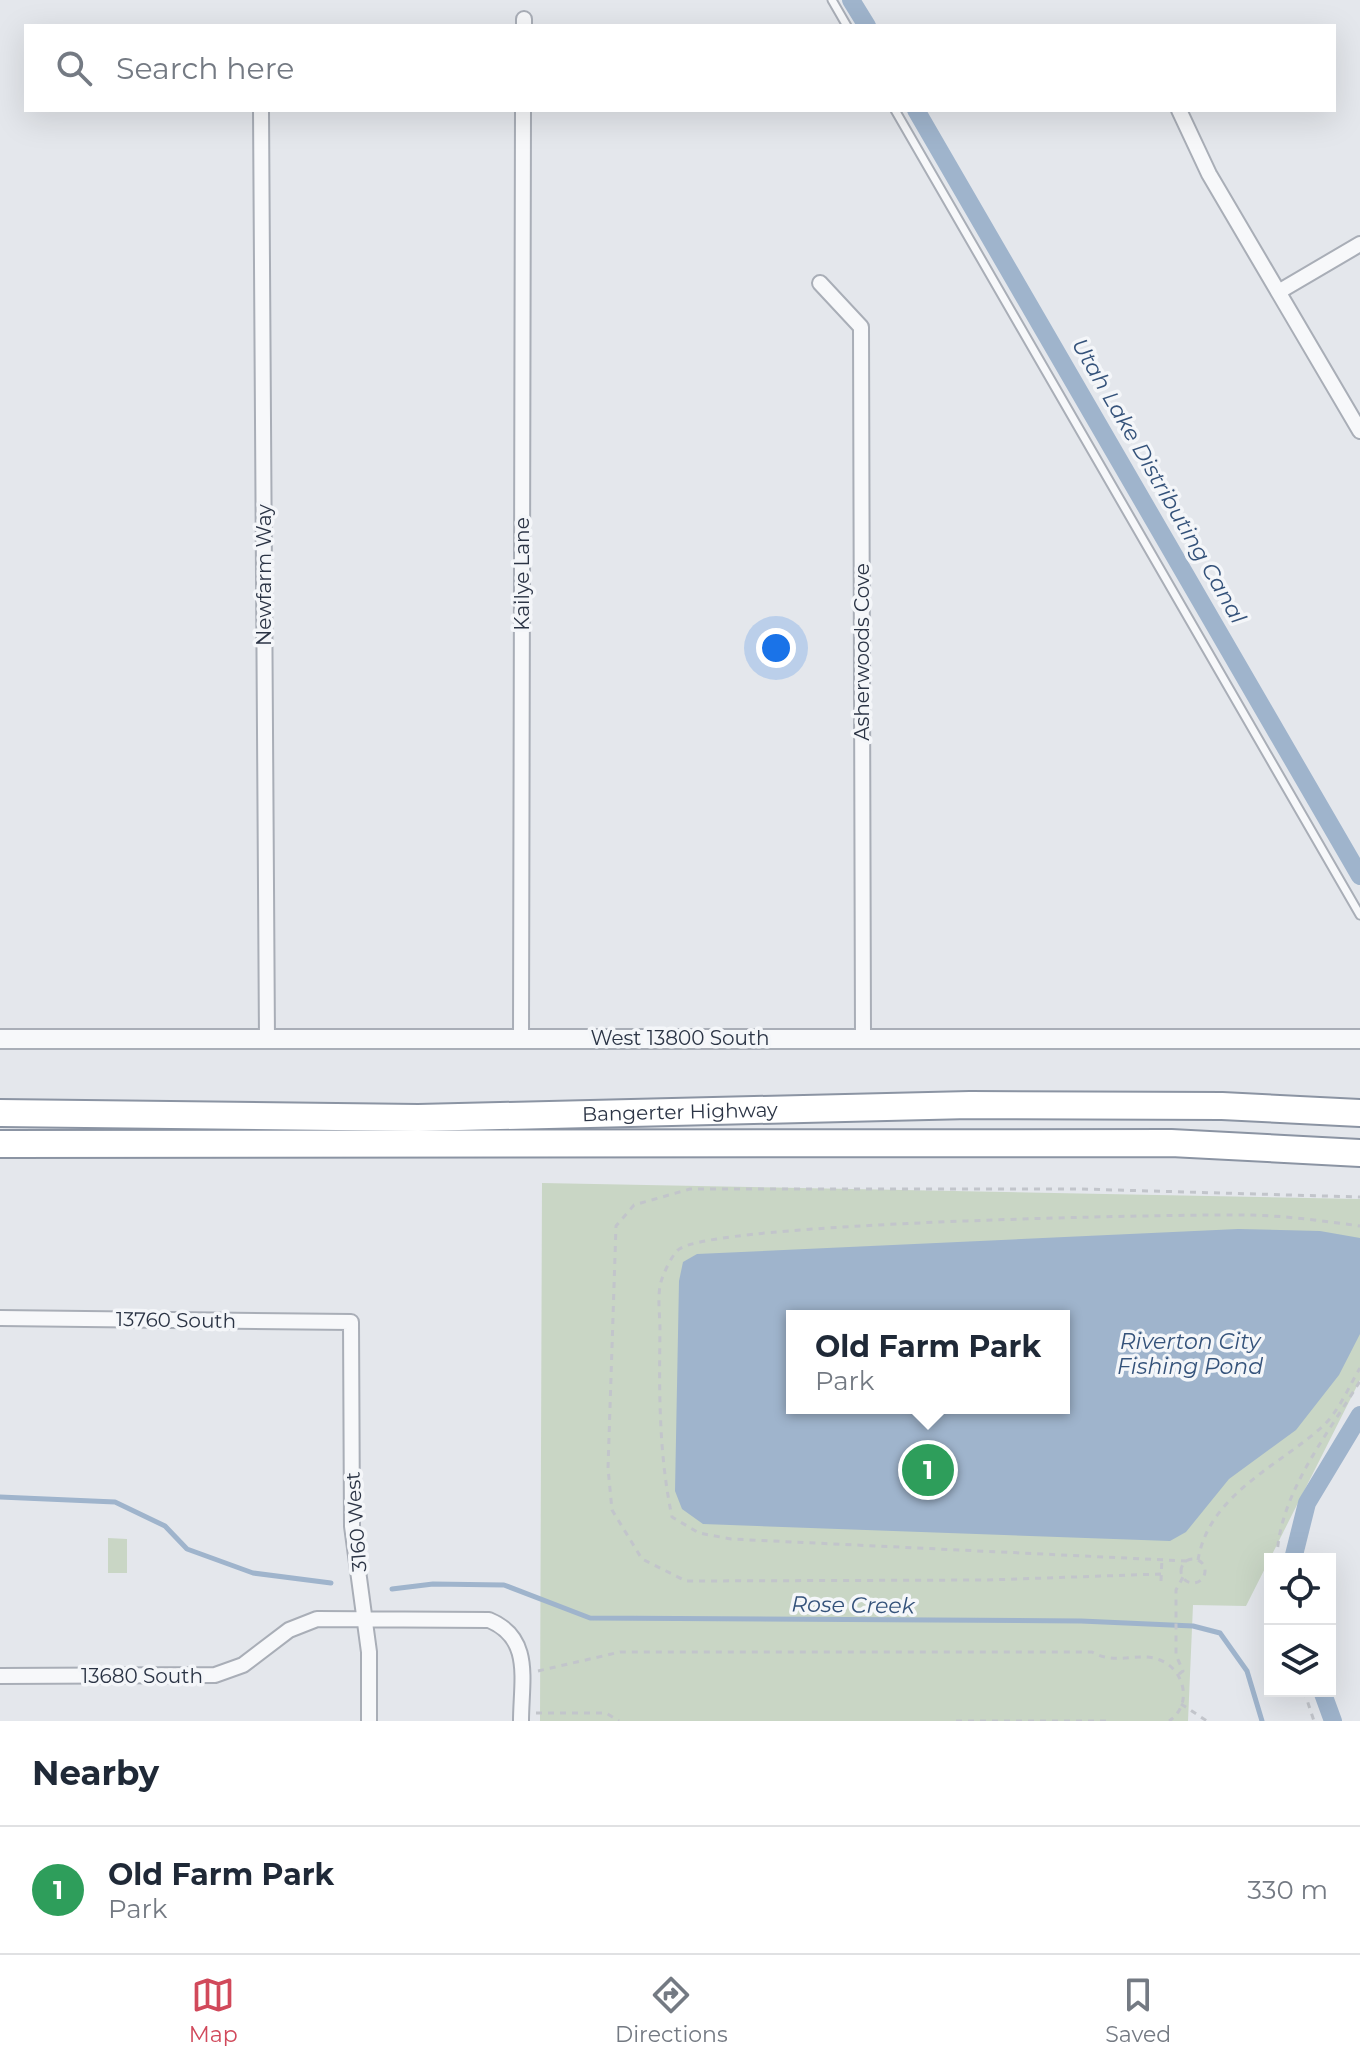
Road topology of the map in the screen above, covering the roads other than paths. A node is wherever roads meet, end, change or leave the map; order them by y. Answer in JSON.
{"nodes":[{"id":1,"x":832,"y":0,"type":"edge"},
{"id":2,"x":846,"y":24,"type":"edge"},
{"id":3,"x":261,"y":112,"type":"edge"},
{"id":4,"x":523,"y":112,"type":"edge"},
{"id":5,"x":896,"y":112,"type":"edge"},
{"id":6,"x":1179,"y":112,"type":"edge"},
{"id":7,"x":1360,"y":244,"type":"edge"},
{"id":8,"x":820,"y":283,"type":"dead end"},
{"id":9,"x":1280,"y":291,"type":"junction"},
{"id":10,"x":1360,"y":431,"type":"edge"},
{"id":11,"x":1360,"y":915,"type":"edge"},
{"id":12,"x":863,"y":1037,"type":"junction"},
{"id":13,"x":521,"y":1038,"type":"junction"},
{"id":14,"x":0,"y":1039,"type":"edge"},
{"id":15,"x":1360,"y":1039,"type":"edge"},
{"id":16,"x":267,"y":1040,"type":"junction"},
{"id":17,"x":0,"y":1113,"type":"edge"},
{"id":18,"x":1360,"y":1113,"type":"edge"},
{"id":19,"x":0,"y":1144,"type":"edge"},
{"id":20,"x":1360,"y":1153,"type":"edge"},
{"id":21,"x":0,"y":1318,"type":"edge"},
{"id":22,"x":351,"y":1322,"type":"joint"},
{"id":23,"x":365,"y":1618,"type":"junction"},
{"id":24,"x":0,"y":1676,"type":"edge"},
{"id":25,"x":369,"y":1721,"type":"edge"},
{"id":26,"x":521,"y":1721,"type":"edge"}],
"edges":[{"from":1,"to":2,"type":"lane"},
{"from":3,"to":16,"type":"street","name":"Newfarm Way"},
{"from":4,"to":13,"type":"street","name":"Kailye Lane"},
{"from":5,"to":11,"type":"lane"},
{"from":6,"to":9,"type":"street"},
{"from":7,"to":9,"type":"street"},
{"from":8,"to":12,"type":"street","name":"Asherwoods Cove"},
{"from":9,"to":10,"type":"street"},
{"from":12,"to":13,"type":"street","name":"West 13800 South"},
{"from":12,"to":15,"type":"street","name":"West 13800 South"},
{"from":13,"to":16,"type":"street","name":"West 13800 South"},
{"from":14,"to":16,"type":"street","name":"West 13800 South"},
{"from":17,"to":18,"type":"highway","name":"Bangerter Highway"},
{"from":19,"to":20,"type":"highway","name":"Bangerter Highway"},
{"from":21,"to":22,"type":"street","name":"13760 South"},
{"from":22,"to":23,"type":"street","name":"3160 West"},
{"from":23,"to":24,"type":"street","name":"13680 South"},
{"from":23,"to":25,"type":"street","name":"3160 West"},
{"from":23,"to":26,"type":"street","name":"13680 South"}]}
